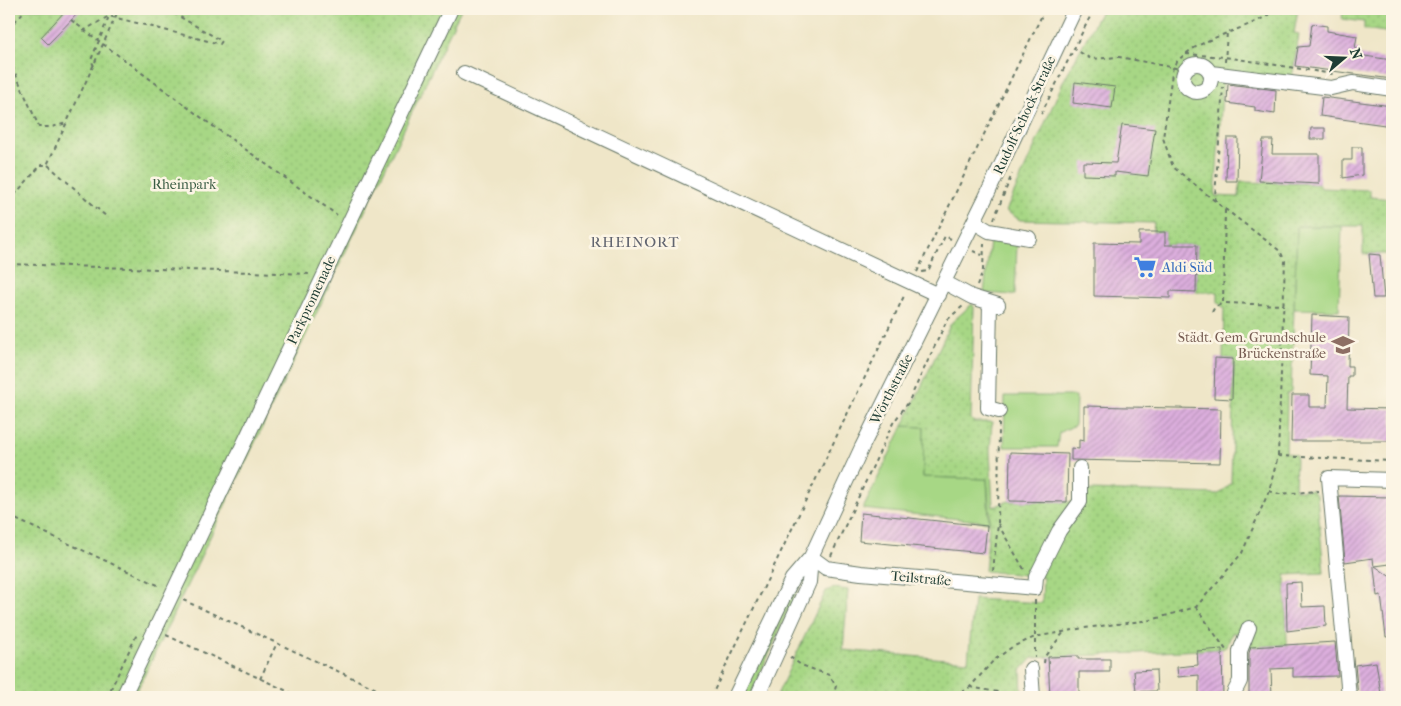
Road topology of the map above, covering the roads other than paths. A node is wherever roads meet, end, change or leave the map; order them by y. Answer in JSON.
{"nodes":[{"id":1,"x":450,"y":9,"type":"edge"},
{"id":2,"x":1075,"y":9,"type":"edge"},
{"id":3,"x":464,"y":73,"type":"dead end"},
{"id":4,"x":1217,"y":74,"type":"junction"},
{"id":5,"x":1392,"y":89,"type":"edge"},
{"id":6,"x":974,"y":222,"type":"junction"},
{"id":7,"x":1029,"y":238,"type":"dead end"},
{"id":8,"x":941,"y":289,"type":"junction"},
{"id":9,"x":999,"y":411,"type":"road end"},
{"id":10,"x":1080,"y":468,"type":"dead end"},
{"id":11,"x":1392,"y":480,"type":"edge"},
{"id":12,"x":811,"y":557,"type":"junction"},
{"id":13,"x":1248,"y":628,"type":"dead end"},
{"id":14,"x":1037,"y":667,"type":"road end"},
{"id":15,"x":123,"y":697,"type":"edge"},
{"id":16,"x":735,"y":697,"type":"edge"},
{"id":17,"x":757,"y":697,"type":"edge"},
{"id":18,"x":1032,"y":697,"type":"edge"},
{"id":19,"x":1234,"y":697,"type":"edge"},
{"id":20,"x":1349,"y":697,"type":"edge"}],
"edges":[{"from":1,"to":15,"type":"street","name":"Parkpromenade"},
{"from":2,"to":6,"type":"street","name":"Rudolf-Schock-Straße"},
{"from":3,"to":8,"type":"street"},
{"from":4,"to":4,"type":"street"},
{"from":4,"to":5,"type":"street"},
{"from":6,"to":7,"type":"street"},
{"from":6,"to":8,"type":"street","name":"Wörthstraße"},
{"from":8,"to":9,"type":"street"},
{"from":8,"to":12,"type":"street","name":"Wörthstraße"},
{"from":10,"to":12,"type":"street","name":"Teilstraße"},
{"from":11,"to":20,"type":"street"},
{"from":12,"to":16,"type":"street","name":"Wörthstraße"},
{"from":12,"to":17,"type":"street","name":"Wörthstraße"},
{"from":13,"to":19,"type":"street"},
{"from":14,"to":18,"type":"street"}]}
